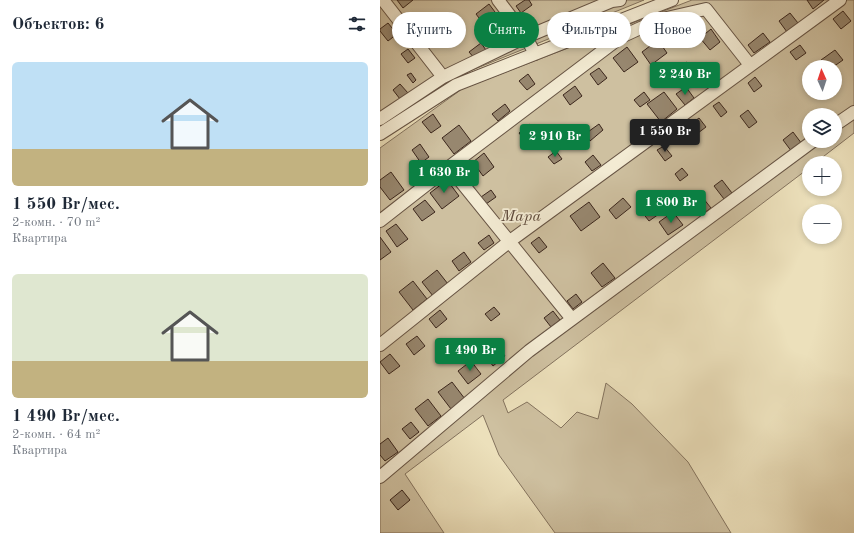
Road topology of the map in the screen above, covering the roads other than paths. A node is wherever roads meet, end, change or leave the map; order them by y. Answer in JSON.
{"nodes":[{"id":1,"x":383,"y":0,"type":"edge"},
{"id":2,"x":498,"y":0,"type":"edge"},
{"id":3,"x":672,"y":0,"type":"edge"},
{"id":4,"x":840,"y":0,"type":"edge"},
{"id":5,"x":610,"y":1,"type":"edge"},
{"id":6,"x":507,"y":12,"type":"edge"},
{"id":7,"x":539,"y":31,"type":"edge"},
{"id":8,"x":503,"y":48,"type":"edge"},
{"id":9,"x":532,"y":48,"type":"edge"},
{"id":10,"x":535,"y":54,"type":"junction"},
{"id":11,"x":750,"y":65,"type":"junction"},
{"id":12,"x":443,"y":77,"type":"junction"},
{"id":13,"x":854,"y":112,"type":"edge"},
{"id":14,"x":380,"y":119,"type":"edge"},
{"id":15,"x":842,"y":121,"type":"edge"},
{"id":16,"x":380,"y":134,"type":"edge"},
{"id":17,"x":804,"y":148,"type":"edge"},
{"id":18,"x":449,"y":167,"type":"junction"},
{"id":19,"x":380,"y":221,"type":"edge"},
{"id":20,"x":510,"y":241,"type":"junction"},
{"id":21,"x":572,"y":319,"type":"junction"},
{"id":22,"x":380,"y":345,"type":"edge"},
{"id":23,"x":380,"y":477,"type":"edge"}],
"edges":[{"from":1,"to":12,"type":"street"},
{"from":2,"to":6,"type":"street"},
{"from":3,"to":10,"type":"street"},
{"from":4,"to":11,"type":"street"},
{"from":5,"to":7,"type":"street"},
{"from":8,"to":12,"type":"street"},
{"from":9,"to":10,"type":"street"},
{"from":10,"to":16,"type":"street"},
{"from":11,"to":18,"type":"street"},
{"from":11,"to":20,"type":"street"},
{"from":12,"to":14,"type":"street"},
{"from":13,"to":15,"type":"street"},
{"from":17,"to":21,"type":"street"},
{"from":18,"to":19,"type":"street"},
{"from":18,"to":20,"type":"street"},
{"from":20,"to":21,"type":"street"},
{"from":20,"to":22,"type":"street"},
{"from":21,"to":23,"type":"street"}]}
